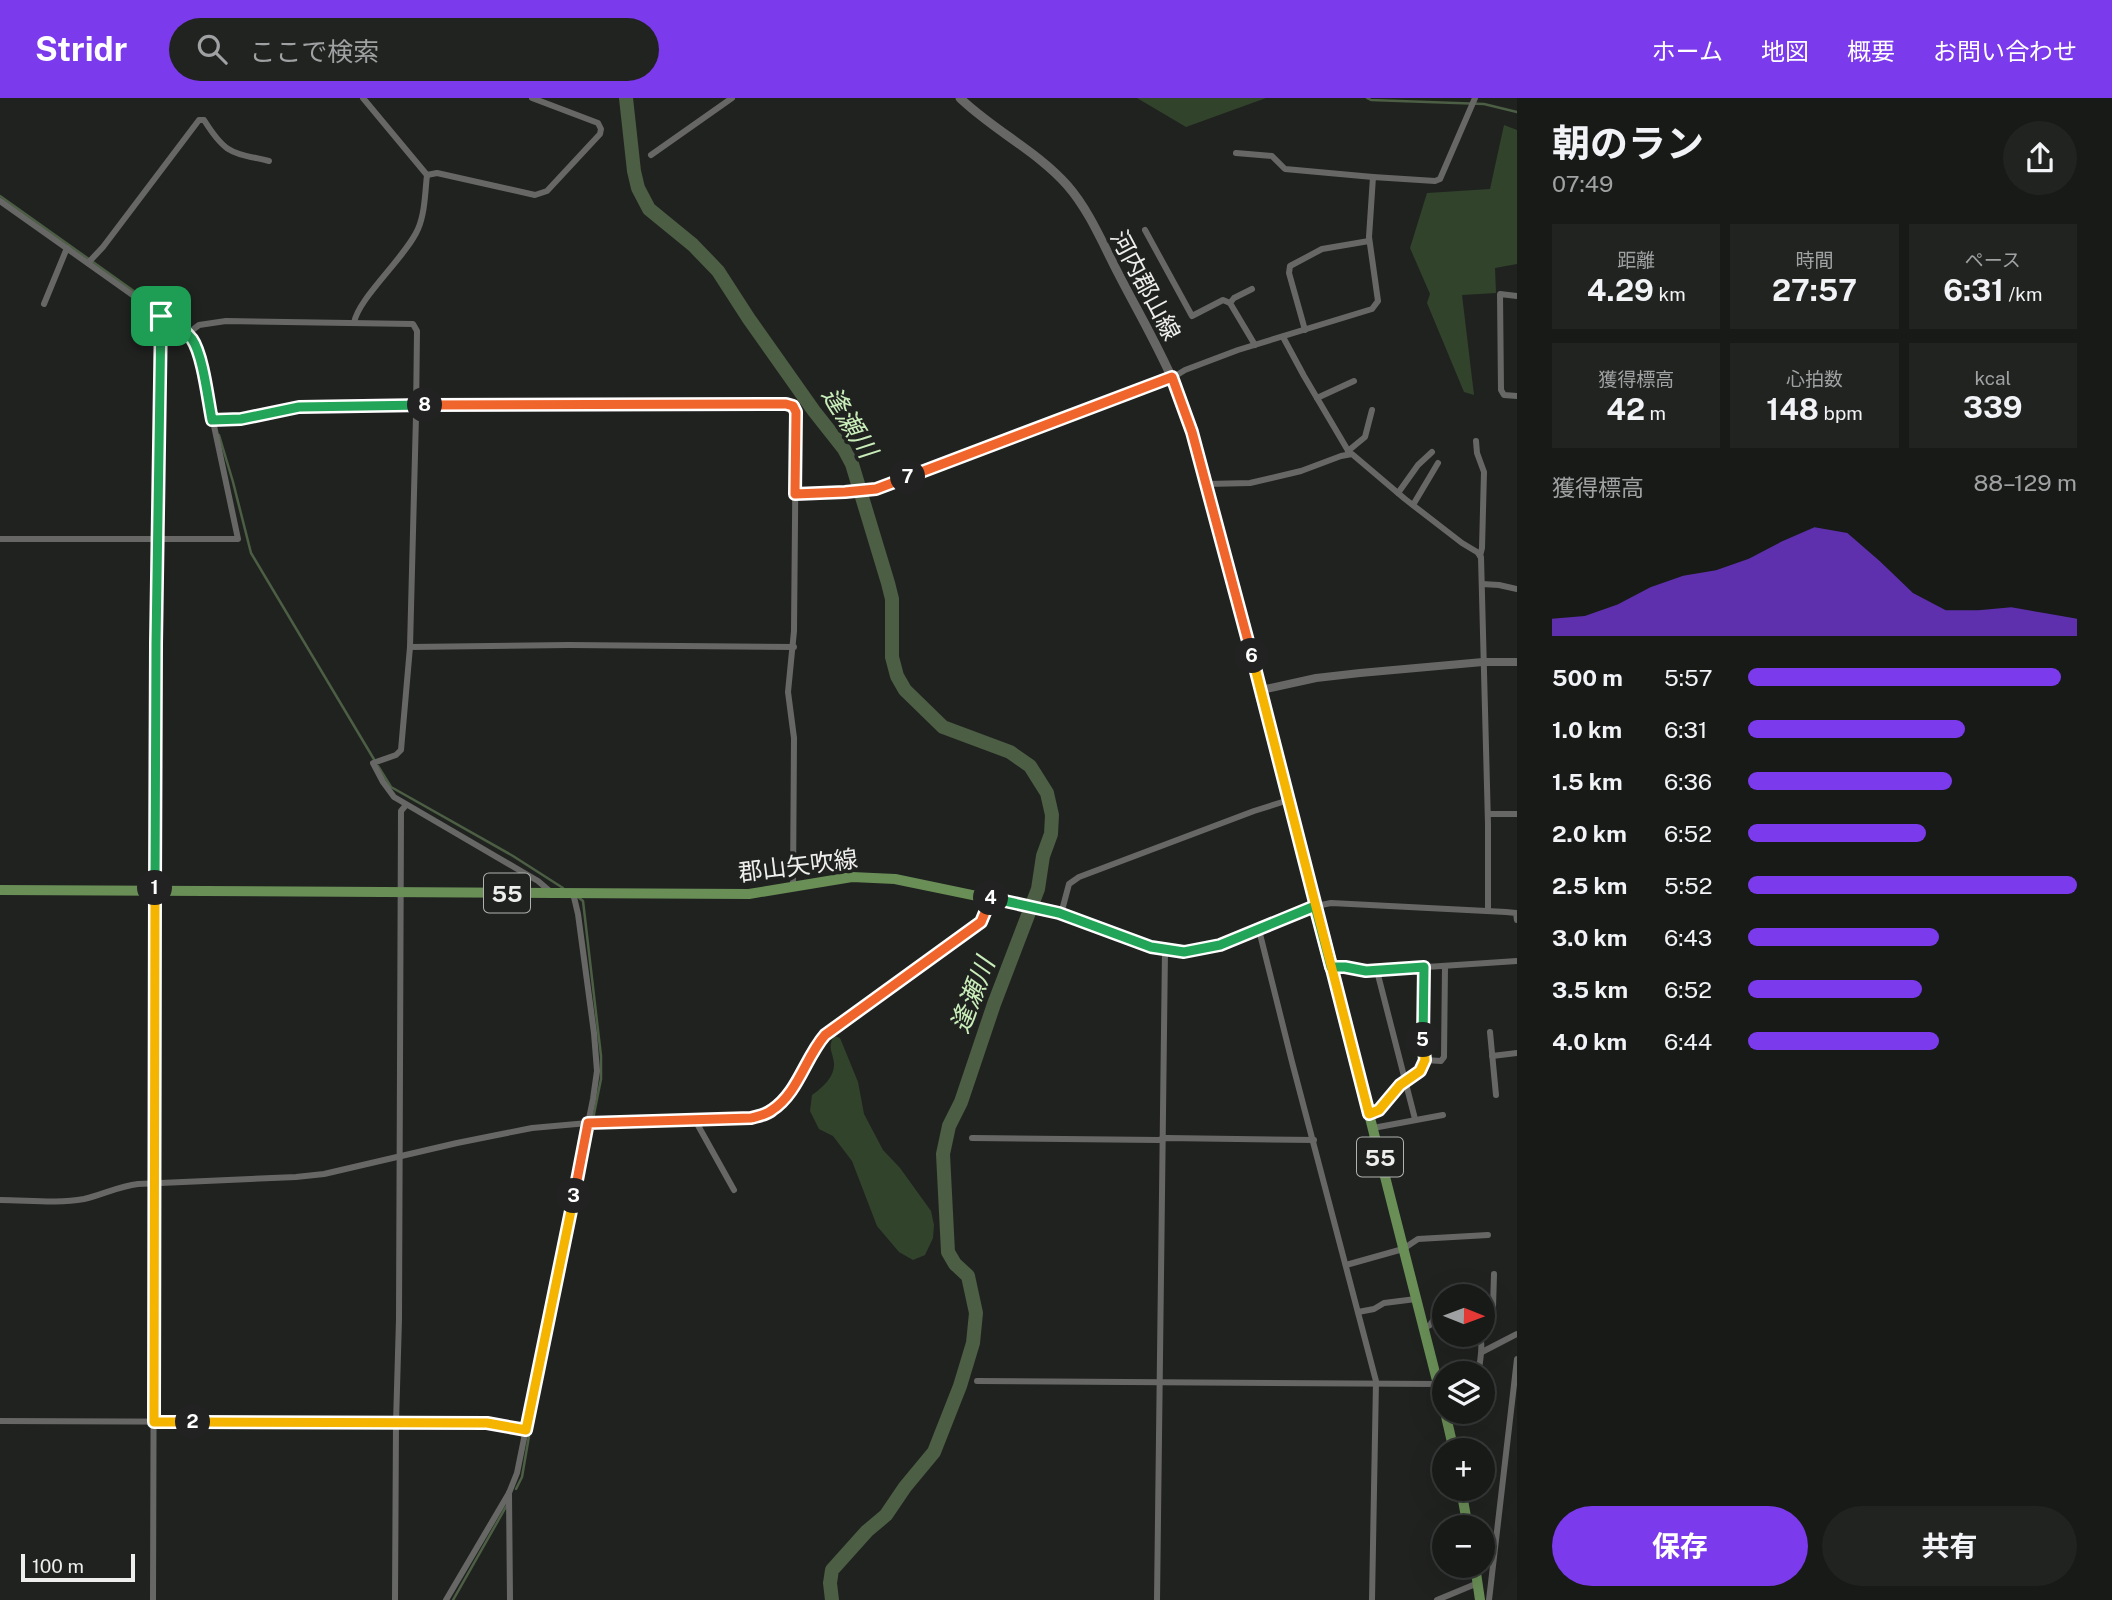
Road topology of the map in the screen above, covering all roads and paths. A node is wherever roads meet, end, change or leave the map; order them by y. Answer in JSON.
{"nodes":[{"id":1,"x":363,"y":98,"type":"edge"},
{"id":2,"x":532,"y":98,"type":"edge"},
{"id":3,"x":732,"y":98,"type":"edge"},
{"id":4,"x":960,"y":98,"type":"edge"},
{"id":5,"x":1475,"y":98,"type":"edge"},
{"id":6,"x":1236,"y":153,"type":"dead end"},
{"id":7,"x":651,"y":155,"type":"dead end"},
{"id":8,"x":269,"y":161,"type":"dead end"},
{"id":9,"x":427,"y":175,"type":"junction"},
{"id":10,"x":1373,"y":177,"type":"junction"},
{"id":11,"x":0,"y":201,"type":"edge"},
{"id":12,"x":1145,"y":230,"type":"dead end"},
{"id":13,"x":1369,"y":241,"type":"junction"},
{"id":14,"x":67,"y":248,"type":"junction"},
{"id":15,"x":88,"y":262,"type":"junction"},
{"id":16,"x":1252,"y":289,"type":"dead end"},
{"id":17,"x":1517,"y":296,"type":"edge"},
{"id":18,"x":1230,"y":303,"type":"junction"},
{"id":19,"x":44,"y":304,"type":"dead end"},
{"id":20,"x":161,"y":316,"type":"junction"},
{"id":21,"x":354,"y":323,"type":"junction"},
{"id":22,"x":1305,"y":330,"type":"junction"},
{"id":23,"x":187,"y":334,"type":"junction"},
{"id":24,"x":1283,"y":337,"type":"junction"},
{"id":25,"x":1255,"y":345,"type":"junction"},
{"id":26,"x":1172,"y":377,"type":"junction"},
{"id":27,"x":1354,"y":381,"type":"dead end"},
{"id":28,"x":1517,"y":396,"type":"edge"},
{"id":29,"x":1317,"y":398,"type":"junction"},
{"id":30,"x":416,"y":405,"type":"junction"},
{"id":31,"x":1372,"y":410,"type":"dead end"},
{"id":32,"x":212,"y":420,"type":"junction"},
{"id":33,"x":1476,"y":441,"type":"dead end"},
{"id":34,"x":1432,"y":452,"type":"dead end"},
{"id":35,"x":1349,"y":453,"type":"junction"},
{"id":36,"x":1438,"y":463,"type":"dead end"},
{"id":37,"x":1207,"y":484,"type":"junction"},
{"id":38,"x":1398,"y":493,"type":"junction"},
{"id":39,"x":795,"y":494,"type":"junction"},
{"id":40,"x":1412,"y":505,"type":"junction"},
{"id":41,"x":159,"y":539,"type":"junction"},
{"id":42,"x":0,"y":540,"type":"edge"},
{"id":43,"x":1480,"y":556,"type":"junction"},
{"id":44,"x":1482,"y":584,"type":"junction"},
{"id":45,"x":1517,"y":589,"type":"edge"},
{"id":46,"x":410,"y":647,"type":"junction"},
{"id":47,"x":793,"y":647,"type":"junction"},
{"id":48,"x":1483,"y":662,"type":"junction"},
{"id":49,"x":1517,"y":662,"type":"edge"},
{"id":50,"x":1261,"y":690,"type":"junction"},
{"id":51,"x":1289,"y":800,"type":"junction"},
{"id":52,"x":406,"y":805,"type":"junction"},
{"id":53,"x":1488,"y":814,"type":"junction"},
{"id":54,"x":1517,"y":814,"type":"edge"},
{"id":55,"x":793,"y":887,"type":"junction"},
{"id":56,"x":0,"y":890,"type":"edge"},
{"id":57,"x":155,"y":891,"type":"junction"},
{"id":58,"x":400,"y":893,"type":"junction"},
{"id":59,"x":552,"y":893,"type":"junction"},
{"id":60,"x":573,"y":893,"type":"junction"},
{"id":61,"x":990,"y":898,"type":"junction"},
{"id":62,"x":1315,"y":906,"type":"junction"},
{"id":63,"x":1488,"y":911,"type":"junction"},
{"id":64,"x":1060,"y":914,"type":"junction"},
{"id":65,"x":1517,"y":915,"type":"edge"},
{"id":66,"x":1259,"y":930,"type":"junction"},
{"id":67,"x":1164,"y":950,"type":"junction"},
{"id":68,"x":1517,"y":961,"type":"edge"},
{"id":69,"x":1445,"y":966,"type":"junction"},
{"id":70,"x":1331,"y":967,"type":"junction"},
{"id":71,"x":1424,"y":967,"type":"junction"},
{"id":72,"x":1377,"y":971,"type":"junction"},
{"id":73,"x":1490,"y":1032,"type":"dead end"},
{"id":74,"x":1517,"y":1053,"type":"edge"},
{"id":75,"x":1492,"y":1055,"type":"junction"},
{"id":76,"x":1425,"y":1060,"type":"junction"},
{"id":77,"x":1405,"y":1080,"type":"junction"},
{"id":78,"x":1496,"y":1095,"type":"dead end"},
{"id":79,"x":1369,"y":1114,"type":"junction"},
{"id":80,"x":1443,"y":1115,"type":"dead end"},
{"id":81,"x":1415,"y":1119,"type":"junction"},
{"id":82,"x":695,"y":1120,"type":"junction"},
{"id":83,"x":588,"y":1123,"type":"junction"},
{"id":84,"x":1373,"y":1128,"type":"junction"},
{"id":85,"x":972,"y":1138,"type":"dead end"},
{"id":86,"x":1163,"y":1139,"type":"junction"},
{"id":87,"x":1314,"y":1140,"type":"junction"},
{"id":88,"x":400,"y":1157,"type":"junction"},
{"id":89,"x":156,"y":1183,"type":"junction"},
{"id":90,"x":734,"y":1190,"type":"dead end"},
{"id":91,"x":0,"y":1200,"type":"edge"},
{"id":92,"x":1488,"y":1235,"type":"dead end"},
{"id":93,"x":1403,"y":1248,"type":"junction"},
{"id":94,"x":1346,"y":1265,"type":"junction"},
{"id":95,"x":1494,"y":1274,"type":"dead end"},
{"id":96,"x":1494,"y":1284,"type":"edge"},
{"id":97,"x":1416,"y":1299,"type":"junction"},
{"id":98,"x":1358,"y":1312,"type":"junction"},
{"id":99,"x":1432,"y":1322,"type":"edge"},
{"id":100,"x":1424,"y":1328,"type":"junction"},
{"id":101,"x":1517,"y":1335,"type":"edge"},
{"id":102,"x":1482,"y":1348,"type":"edge"},
{"id":103,"x":1482,"y":1352,"type":"junction"},
{"id":104,"x":1517,"y":1359,"type":"edge"},
{"id":105,"x":1432,"y":1361,"type":"edge"},
{"id":106,"x":1479,"y":1361,"type":"edge"},
{"id":107,"x":977,"y":1381,"type":"dead end"},
{"id":108,"x":1160,"y":1382,"type":"junction"},
{"id":109,"x":1432,"y":1384,"type":"edge"},
{"id":110,"x":1376,"y":1385,"type":"junction"},
{"id":111,"x":1515,"y":1385,"type":"edge"},
{"id":112,"x":0,"y":1421,"type":"edge"},
{"id":113,"x":154,"y":1422,"type":"junction"},
{"id":114,"x":396,"y":1423,"type":"junction"},
{"id":115,"x":526,"y":1430,"type":"junction"},
{"id":116,"x":509,"y":1493,"type":"junction"},
{"id":117,"x":1477,"y":1578,"type":"edge"},
{"id":118,"x":1478,"y":1583,"type":"junction"},
{"id":119,"x":153,"y":1600,"type":"edge"},
{"id":120,"x":395,"y":1600,"type":"edge"},
{"id":121,"x":446,"y":1600,"type":"edge"},
{"id":122,"x":510,"y":1600,"type":"edge"},
{"id":123,"x":1157,"y":1600,"type":"edge"},
{"id":124,"x":1372,"y":1600,"type":"edge"},
{"id":125,"x":1437,"y":1600,"type":"edge"},
{"id":126,"x":1480,"y":1600,"type":"edge"},
{"id":127,"x":1489,"y":1600,"type":"edge"}],
"edges":[{"from":1,"to":9,"type":"street"},
{"from":2,"to":9,"type":"street"},
{"from":3,"to":7,"type":"street"},
{"from":4,"to":26,"type":"main road","name":"河内郡山線"},
{"from":5,"to":10,"type":"street"},
{"from":6,"to":10,"type":"street"},
{"from":8,"to":15,"type":"street"},
{"from":9,"to":21,"type":"street"},
{"from":10,"to":13,"type":"street"},
{"from":11,"to":14,"type":"street"},
{"from":12,"to":18,"type":"street"},
{"from":13,"to":22,"type":"street"},
{"from":13,"to":22,"type":"street"},
{"from":14,"to":15,"type":"street"},
{"from":14,"to":19,"type":"street"},
{"from":15,"to":20,"type":"street"},
{"from":16,"to":18,"type":"street"},
{"from":17,"to":28,"type":"street"},
{"from":18,"to":25,"type":"street"},
{"from":20,"to":23,"type":"street"},
{"from":20,"to":41,"type":"street"},
{"from":21,"to":23,"type":"street"},
{"from":21,"to":30,"type":"street"},
{"from":22,"to":24,"type":"street"},
{"from":23,"to":32,"type":"street"},
{"from":24,"to":25,"type":"street"},
{"from":24,"to":29,"type":"street"},
{"from":25,"to":26,"type":"street"},
{"from":26,"to":37,"type":"main road","name":"河内郡山線"},
{"from":26,"to":39,"type":"street"},
{"from":27,"to":29,"type":"street"},
{"from":29,"to":35,"type":"street"},
{"from":30,"to":32,"type":"street"},
{"from":30,"to":39,"type":"street"},
{"from":30,"to":46,"type":"street"},
{"from":31,"to":35,"type":"street"},
{"from":32,"to":41,"type":"street"},
{"from":33,"to":43,"type":"street"},
{"from":34,"to":38,"type":"street"},
{"from":35,"to":37,"type":"street"},
{"from":35,"to":38,"type":"street"},
{"from":36,"to":40,"type":"street"},
{"from":37,"to":50,"type":"main road","name":"河内郡山線"},
{"from":38,"to":40,"type":"street"},
{"from":39,"to":47,"type":"street"},
{"from":40,"to":43,"type":"street"},
{"from":41,"to":42,"type":"street"},
{"from":41,"to":57,"type":"street"},
{"from":43,"to":44,"type":"street"},
{"from":44,"to":45,"type":"street"},
{"from":44,"to":48,"type":"street"},
{"from":46,"to":47,"type":"street"},
{"from":46,"to":52,"type":"street"},
{"from":47,"to":55,"type":"street"},
{"from":48,"to":49,"type":"street"},
{"from":48,"to":50,"type":"street"},
{"from":48,"to":53,"type":"street"},
{"from":50,"to":51,"type":"main road","name":"河内郡山線"},
{"from":51,"to":62,"type":"main road","name":"河内郡山線"},
{"from":51,"to":64,"type":"street"},
{"from":52,"to":58,"type":"street"},
{"from":52,"to":59,"type":"street"},
{"from":53,"to":54,"type":"street"},
{"from":53,"to":63,"type":"street"},
{"from":55,"to":60,"type":"main road","name":"郡山矢吹線","number":"55"},
{"from":55,"to":61,"type":"main road","name":"郡山矢吹線","number":"55"},
{"from":56,"to":57,"type":"main road","name":"郡山矢吹線","number":"55"},
{"from":57,"to":58,"type":"main road","name":"郡山矢吹線","number":"55"},
{"from":57,"to":89,"type":"street"},
{"from":58,"to":59,"type":"main road","name":"郡山矢吹線","number":"55"},
{"from":58,"to":88,"type":"street"},
{"from":59,"to":60,"type":"main road","name":"郡山矢吹線","number":"55"},
{"from":60,"to":83,"type":"street"},
{"from":61,"to":64,"type":"main road","name":"郡山矢吹線","number":"55"},
{"from":61,"to":82,"type":"street"},
{"from":62,"to":63,"type":"street"},
{"from":62,"to":66,"type":"main road","name":"郡山矢吹線","number":"55"},
{"from":62,"to":70,"type":"main road","number":"55"},
{"from":63,"to":65,"type":"street"},
{"from":64,"to":67,"type":"main road","name":"郡山矢吹線","number":"55"},
{"from":66,"to":67,"type":"main road","name":"郡山矢吹線","number":"55"},
{"from":66,"to":87,"type":"street"},
{"from":67,"to":86,"type":"street"},
{"from":68,"to":69,"type":"street"},
{"from":69,"to":71,"type":"street"},
{"from":69,"to":76,"type":"street"},
{"from":70,"to":72,"type":"street"},
{"from":70,"to":79,"type":"main road","number":"55"},
{"from":71,"to":72,"type":"street"},
{"from":71,"to":76,"type":"street"},
{"from":72,"to":77,"type":"street"},
{"from":73,"to":75,"type":"street"},
{"from":74,"to":75,"type":"street"},
{"from":75,"to":78,"type":"street"},
{"from":76,"to":77,"type":"street"},
{"from":77,"to":79,"type":"street"},
{"from":77,"to":81,"type":"street"},
{"from":79,"to":84,"type":"main road","number":"55"},
{"from":80,"to":81,"type":"street"},
{"from":81,"to":84,"type":"street"},
{"from":82,"to":83,"type":"street"},
{"from":82,"to":90,"type":"street"},
{"from":83,"to":88,"type":"street"},
{"from":83,"to":115,"type":"street"},
{"from":84,"to":93,"type":"main road","number":"55"},
{"from":85,"to":86,"type":"street"},
{"from":86,"to":87,"type":"street"},
{"from":86,"to":108,"type":"street"},
{"from":87,"to":94,"type":"street"},
{"from":88,"to":89,"type":"street"},
{"from":88,"to":114,"type":"street"},
{"from":89,"to":91,"type":"street"},
{"from":89,"to":113,"type":"street"},
{"from":92,"to":93,"type":"street"},
{"from":93,"to":94,"type":"street"},
{"from":93,"to":97,"type":"main road","number":"55"},
{"from":94,"to":98,"type":"street"},
{"from":95,"to":96,"type":"street"},
{"from":97,"to":98,"type":"street"},
{"from":97,"to":100,"type":"main road","number":"55"},
{"from":98,"to":110,"type":"street"},
{"from":99,"to":100,"type":"street"},
{"from":100,"to":105,"type":"main road","number":"55"},
{"from":101,"to":103,"type":"street"},
{"from":102,"to":103,"type":"street"},
{"from":103,"to":106,"type":"street"},
{"from":104,"to":111,"type":"street"},
{"from":107,"to":108,"type":"street"},
{"from":108,"to":110,"type":"street"},
{"from":108,"to":123,"type":"street"},
{"from":109,"to":110,"type":"street"},
{"from":110,"to":124,"type":"street"},
{"from":111,"to":127,"type":"street"},
{"from":112,"to":113,"type":"street"},
{"from":113,"to":114,"type":"street"},
{"from":113,"to":119,"type":"street"},
{"from":114,"to":115,"type":"street"},
{"from":114,"to":120,"type":"street"},
{"from":115,"to":116,"type":"street"},
{"from":116,"to":121,"type":"street"},
{"from":116,"to":122,"type":"street"},
{"from":117,"to":118,"type":"main road"},
{"from":118,"to":125,"type":"street"},
{"from":118,"to":126,"type":"main road"}]}
